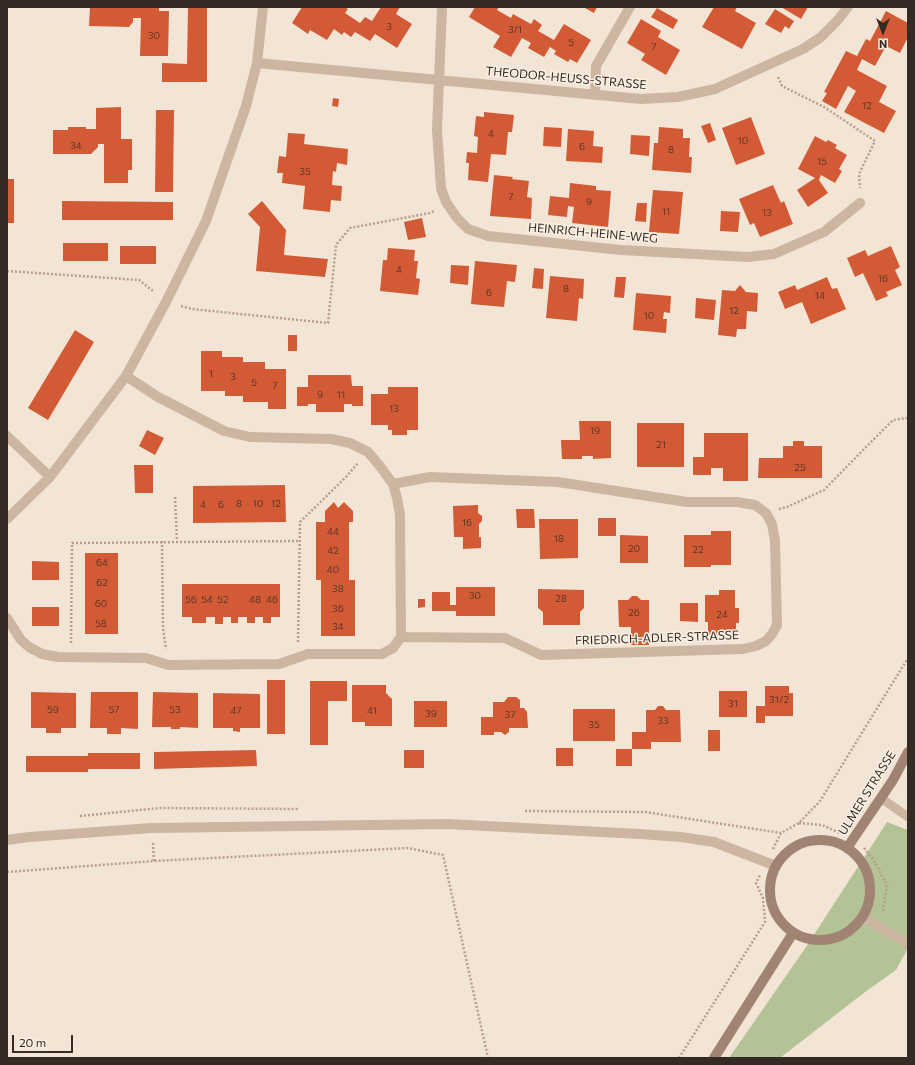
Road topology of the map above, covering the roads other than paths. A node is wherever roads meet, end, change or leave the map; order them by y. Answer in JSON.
{"nodes":[{"id":1,"x":263,"y":7,"type":"edge"},
{"id":2,"x":442,"y":7,"type":"edge"},
{"id":3,"x":630,"y":7,"type":"edge"},
{"id":4,"x":848,"y":7,"type":"edge"},
{"id":5,"x":257,"y":63,"type":"junction"},
{"id":6,"x":439,"y":80,"type":"junction"},
{"id":7,"x":595,"y":95,"type":"junction"},
{"id":8,"x":860,"y":203,"type":"road end"},
{"id":9,"x":126,"y":376,"type":"junction"},
{"id":10,"x":7,"y":436,"type":"edge"},
{"id":11,"x":50,"y":477,"type":"junction"},
{"id":12,"x":393,"y":484,"type":"junction"},
{"id":13,"x":7,"y":519,"type":"edge"},
{"id":14,"x":7,"y":618,"type":"edge"},
{"id":15,"x":401,"y":637,"type":"junction"},
{"id":16,"x":908,"y":752,"type":"edge"},
{"id":17,"x":881,"y":798,"type":"junction"},
{"id":18,"x":908,"y":817,"type":"edge"},
{"id":19,"x":7,"y":840,"type":"edge"},
{"id":20,"x":850,"y":844,"type":"junction"},
{"id":21,"x":776,"y":866,"type":"junction"},
{"id":22,"x":862,"y":917,"type":"junction"},
{"id":23,"x":793,"y":933,"type":"junction"},
{"id":24,"x":908,"y":944,"type":"edge"},
{"id":25,"x":714,"y":1058,"type":"edge"}],
"edges":[{"from":1,"to":5,"type":"street"},
{"from":2,"to":6,"type":"street","name":"HEINRICH-HEINE-WEG"},
{"from":3,"to":7,"type":"street"},
{"from":4,"to":7,"type":"street","name":"THEODOR-HEUSS-STRASSE"},
{"from":5,"to":6,"type":"street","name":"THEODOR-HEUSS-STRASSE"},
{"from":5,"to":9,"type":"street"},
{"from":6,"to":7,"type":"street","name":"THEODOR-HEUSS-STRASSE"},
{"from":6,"to":8,"type":"street","name":"HEINRICH-HEINE-WEG"},
{"from":9,"to":11,"type":"street"},
{"from":9,"to":12,"type":"street"},
{"from":10,"to":11,"type":"street"},
{"from":11,"to":13,"type":"street"},
{"from":12,"to":15,"type":"street"},
{"from":12,"to":15,"type":"street","name":"FRIEDRICH-ADLER-STRASSE"},
{"from":14,"to":15,"type":"street"},
{"from":16,"to":17,"type":"main road","name":"ULMER STRASSE"},
{"from":17,"to":18,"type":"lane"},
{"from":17,"to":20,"type":"main road","name":"ULMER STRASSE"},
{"from":19,"to":21,"type":"street"},
{"from":20,"to":21,"type":"main road"},
{"from":20,"to":22,"type":"main road"},
{"from":21,"to":23,"type":"main road"},
{"from":22,"to":23,"type":"main road"},
{"from":22,"to":24,"type":"street"},
{"from":23,"to":25,"type":"main road"}]}
